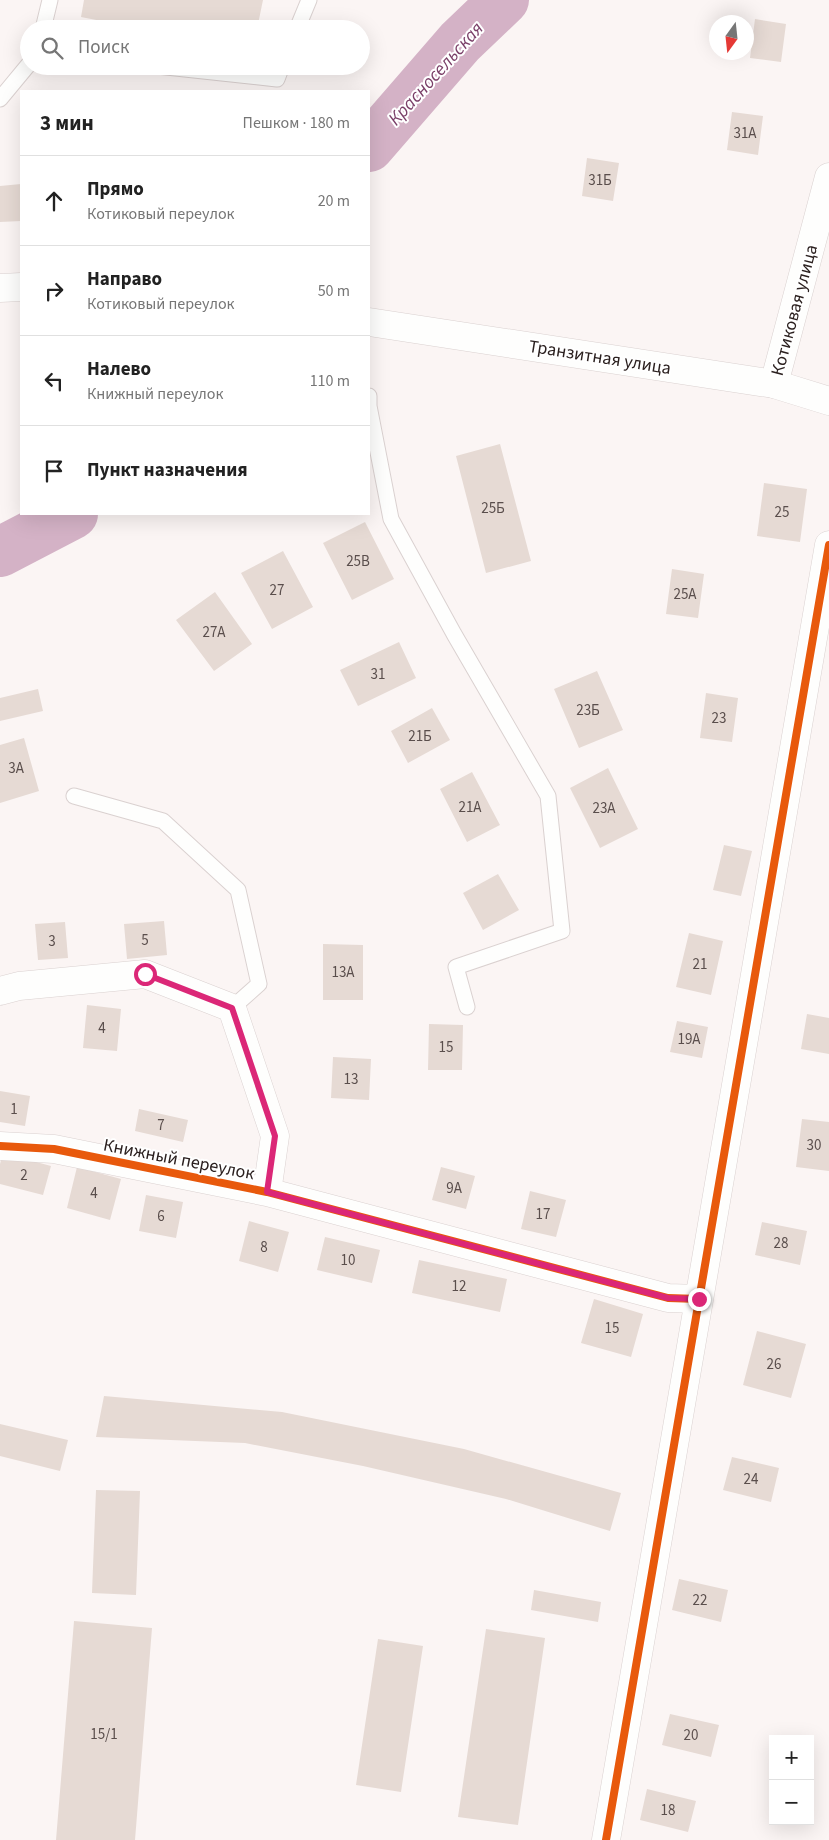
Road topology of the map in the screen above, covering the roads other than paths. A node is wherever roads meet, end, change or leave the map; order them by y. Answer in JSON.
{"nodes":[{"id":1,"x":50,"y":0,"type":"edge"},
{"id":2,"x":309,"y":0,"type":"edge"},
{"id":3,"x":45,"y":20,"type":"edge"},
{"id":4,"x":301,"y":20,"type":"edge"},
{"id":5,"x":20,"y":75,"type":"edge"},
{"id":6,"x":240,"y":75,"type":"edge"},
{"id":7,"x":279,"y":75,"type":"edge"},
{"id":8,"x":0,"y":99,"type":"edge"},
{"id":9,"x":829,"y":177,"type":"edge"},
{"id":10,"x":0,"y":288,"type":"edge"},
{"id":11,"x":20,"y":288,"type":"edge"},
{"id":12,"x":370,"y":322,"type":"edge"},
{"id":13,"x":774,"y":384,"type":"junction"},
{"id":14,"x":829,"y":401,"type":"edge"},
{"id":15,"x":370,"y":411,"type":"edge"},
{"id":16,"x":829,"y":545,"type":"edge"},
{"id":17,"x":74,"y":796,"type":"dead end"},
{"id":18,"x":0,"y":991,"type":"edge"},
{"id":19,"x":467,"y":1006,"type":"dead end"},
{"id":20,"x":232,"y":1008,"type":"junction"},
{"id":21,"x":0,"y":1146,"type":"edge"},
{"id":22,"x":267,"y":1192,"type":"junction"},
{"id":23,"x":699,"y":1299,"type":"junction"},
{"id":24,"x":606,"y":1840,"type":"edge"}],
"edges":[{"from":1,"to":3,"type":"lane"},
{"from":2,"to":4,"type":"lane"},
{"from":5,"to":8,"type":"lane"},
{"from":6,"to":7,"type":"lane"},
{"from":9,"to":13,"type":"street","name":"Котиковая улица"},
{"from":10,"to":11,"type":"street"},
{"from":12,"to":13,"type":"street","name":"Транзитная улица"},
{"from":13,"to":14,"type":"street","name":"Транзитная улица"},
{"from":15,"to":19,"type":"lane"},
{"from":16,"to":23,"type":"street"},
{"from":17,"to":20,"type":"lane"},
{"from":18,"to":20,"type":"street"},
{"from":20,"to":22,"type":"street"},
{"from":21,"to":22,"type":"street","name":"Книжный переулок"},
{"from":22,"to":23,"type":"street","name":"Книжный переулок"},
{"from":23,"to":24,"type":"street"}]}
